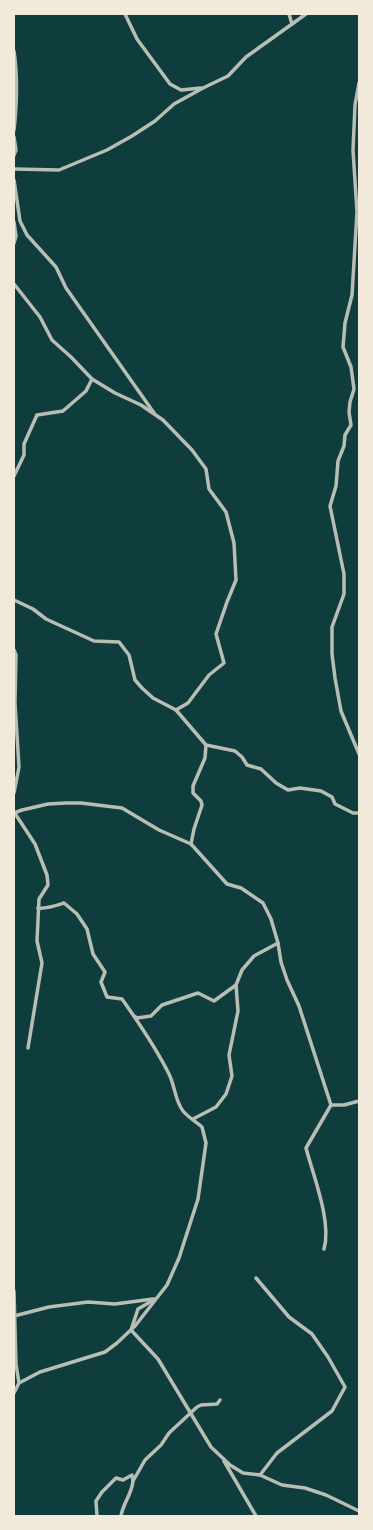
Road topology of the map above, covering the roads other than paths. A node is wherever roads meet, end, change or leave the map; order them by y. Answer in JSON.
{"nodes":[{"id":1,"x":125,"y":14,"type":"edge"},
{"id":2,"x":290,"y":14,"type":"edge"},
{"id":3,"x":306,"y":14,"type":"edge"},
{"id":4,"x":292,"y":24,"type":"junction"},
{"id":5,"x":14,"y":51,"type":"edge"},
{"id":6,"x":359,"y":83,"type":"edge"},
{"id":7,"x":202,"y":88,"type":"junction"},
{"id":8,"x":14,"y":130,"type":"edge"},
{"id":9,"x":14,"y":138,"type":"edge"},
{"id":10,"x":14,"y":155,"type":"edge"},
{"id":11,"x":14,"y":170,"type":"edge"},
{"id":12,"x":14,"y":180,"type":"edge"},
{"id":13,"x":358,"y":204,"type":"edge"},
{"id":14,"x":14,"y":222,"type":"edge"},
{"id":15,"x":14,"y":243,"type":"edge"},
{"id":16,"x":14,"y":284,"type":"edge"},
{"id":17,"x":92,"y":379,"type":"junction"},
{"id":18,"x":156,"y":416,"type":"junction"},
{"id":19,"x":14,"y":476,"type":"edge"},
{"id":20,"x":14,"y":600,"type":"edge"},
{"id":21,"x":14,"y":650,"type":"edge"},
{"id":22,"x":176,"y":710,"type":"junction"},
{"id":23,"x":206,"y":745,"type":"junction"},
{"id":24,"x":359,"y":754,"type":"edge"},
{"id":25,"x":14,"y":793,"type":"edge"},
{"id":26,"x":14,"y":813,"type":"edge"},
{"id":27,"x":359,"y":813,"type":"edge"},
{"id":28,"x":191,"y":844,"type":"junction"},
{"id":29,"x":38,"y":908,"type":"junction"},
{"id":30,"x":278,"y":943,"type":"junction"},
{"id":31,"x":236,"y":985,"type":"junction"},
{"id":32,"x":133,"y":1015,"type":"junction"},
{"id":33,"x":28,"y":1048,"type":"dead end"},
{"id":34,"x":359,"y":1100,"type":"edge"},
{"id":35,"x":331,"y":1105,"type":"junction"},
{"id":36,"x":194,"y":1119,"type":"junction"},
{"id":37,"x":324,"y":1249,"type":"dead end"},
{"id":38,"x":256,"y":1278,"type":"dead end"},
{"id":39,"x":14,"y":1291,"type":"edge"},
{"id":40,"x":156,"y":1298,"type":"junction"},
{"id":41,"x":15,"y":1316,"type":"edge"},
{"id":42,"x":131,"y":1330,"type":"junction"},
{"id":43,"x":19,"y":1383,"type":"junction"},
{"id":44,"x":14,"y":1393,"type":"edge"},
{"id":45,"x":220,"y":1400,"type":"dead end"},
{"id":46,"x":191,"y":1413,"type":"junction"},
{"id":47,"x":222,"y":1458,"type":"junction"},
{"id":48,"x":260,"y":1475,"type":"junction"},
{"id":49,"x":133,"y":1481,"type":"junction"},
{"id":50,"x":359,"y":1511,"type":"edge"},
{"id":51,"x":97,"y":1516,"type":"edge"},
{"id":52,"x":121,"y":1516,"type":"edge"},
{"id":53,"x":256,"y":1516,"type":"edge"}],
"edges":[{"from":1,"to":7,"type":"street"},
{"from":2,"to":4,"type":"street"},
{"from":3,"to":4,"type":"street"},
{"from":4,"to":7,"type":"street"},
{"from":5,"to":8,"type":"street"},
{"from":6,"to":13,"type":"street"},
{"from":7,"to":11,"type":"street"},
{"from":9,"to":10,"type":"street"},
{"from":12,"to":18,"type":"street"},
{"from":13,"to":24,"type":"street"},
{"from":14,"to":15,"type":"street"},
{"from":16,"to":17,"type":"street"},
{"from":17,"to":18,"type":"street"},
{"from":17,"to":19,"type":"street"},
{"from":18,"to":22,"type":"street"},
{"from":20,"to":22,"type":"street"},
{"from":21,"to":25,"type":"street"},
{"from":22,"to":23,"type":"street"},
{"from":23,"to":27,"type":"street"},
{"from":23,"to":28,"type":"street"},
{"from":26,"to":28,"type":"street"},
{"from":26,"to":29,"type":"street"},
{"from":28,"to":30,"type":"street"},
{"from":29,"to":32,"type":"street"},
{"from":29,"to":33,"type":"street"},
{"from":30,"to":31,"type":"street"},
{"from":30,"to":35,"type":"street"},
{"from":31,"to":32,"type":"street"},
{"from":31,"to":36,"type":"street"},
{"from":32,"to":36,"type":"street"},
{"from":34,"to":35,"type":"street"},
{"from":35,"to":37,"type":"street"},
{"from":36,"to":40,"type":"street"},
{"from":38,"to":48,"type":"street"},
{"from":39,"to":41,"type":"street"},
{"from":40,"to":41,"type":"street"},
{"from":40,"to":42,"type":"street"},
{"from":40,"to":42,"type":"street"},
{"from":41,"to":43,"type":"street"},
{"from":42,"to":43,"type":"street"},
{"from":42,"to":46,"type":"street"},
{"from":43,"to":44,"type":"street"},
{"from":45,"to":46,"type":"street"},
{"from":46,"to":47,"type":"street"},
{"from":46,"to":49,"type":"street"},
{"from":47,"to":48,"type":"street"},
{"from":47,"to":53,"type":"street"},
{"from":48,"to":50,"type":"street"},
{"from":49,"to":51,"type":"street"},
{"from":49,"to":52,"type":"street"}]}
